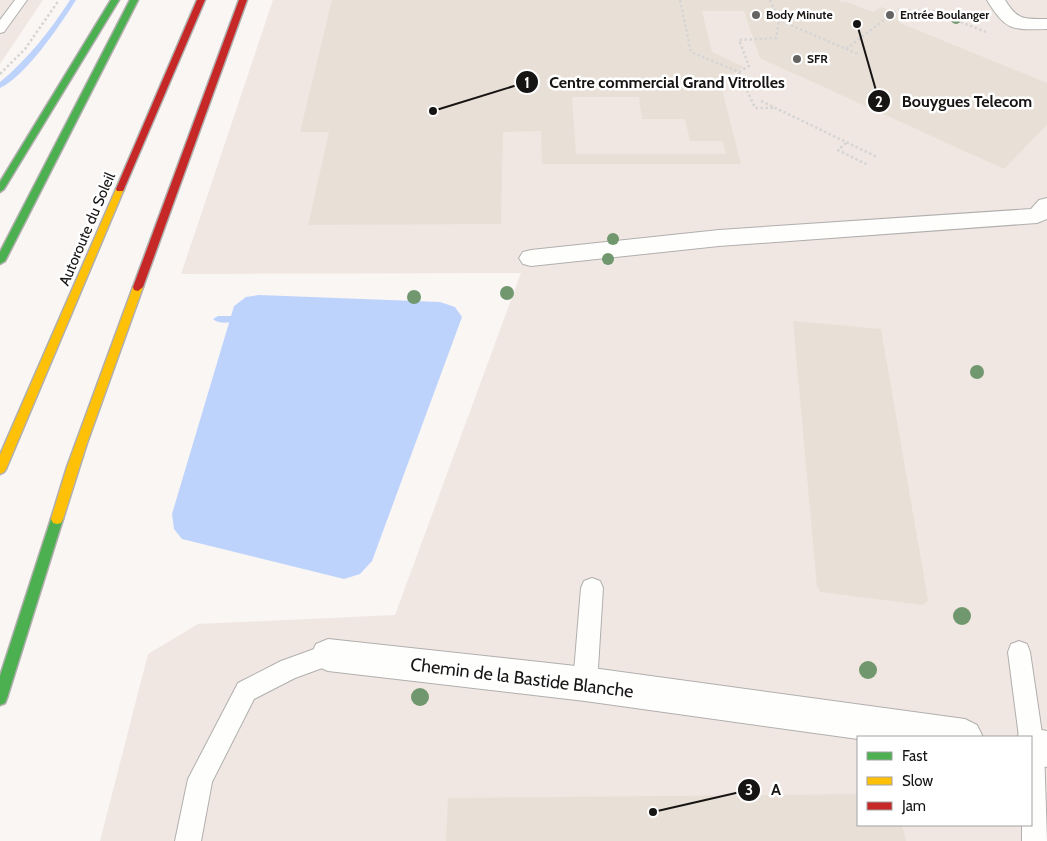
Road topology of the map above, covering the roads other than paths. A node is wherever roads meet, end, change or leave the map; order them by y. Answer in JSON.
{"nodes":[{"id":1,"x":2,"y":0,"type":"edge"},
{"id":2,"x":115,"y":0,"type":"edge"},
{"id":3,"x":134,"y":0,"type":"edge"},
{"id":4,"x":201,"y":0,"type":"edge"},
{"id":5,"x":243,"y":0,"type":"edge"},
{"id":6,"x":996,"y":0,"type":"edge"},
{"id":7,"x":19,"y":2,"type":"edge"},
{"id":8,"x":2,"y":24,"type":"edge"},
{"id":9,"x":1047,"y":24,"type":"edge"},
{"id":10,"x":30,"y":139,"type":"junction"},
{"id":11,"x":0,"y":176,"type":"edge"},
{"id":12,"x":0,"y":189,"type":"edge"},
{"id":13,"x":1047,"y":205,"type":"edge"},
{"id":14,"x":531,"y":258,"type":"dead end"},
{"id":15,"x":0,"y":261,"type":"edge"},
{"id":16,"x":82,"y":442,"type":"junction"},
{"id":17,"x":0,"y":469,"type":"edge"},
{"id":18,"x":592,"y":588,"type":"dead end"},
{"id":19,"x":1019,"y":652,"type":"dead end"},
{"id":20,"x":328,"y":655,"type":"joint"},
{"id":21,"x":0,"y":665,"type":"edge"},
{"id":22,"x":585,"y":684,"type":"junction"},
{"id":23,"x":0,"y":698,"type":"edge"},
{"id":24,"x":958,"y":736,"type":"edge"},
{"id":25,"x":1037,"y":747,"type":"edge"},
{"id":26,"x":188,"y":841,"type":"edge"},
{"id":27,"x":1035,"y":841,"type":"edge"}],
"edges":[{"from":1,"to":7,"type":"lane"},
{"from":2,"to":10,"type":"main road"},
{"from":3,"to":15,"type":"main road"},
{"from":4,"to":17,"type":"main road","name":"Autoroute du Soleil"},
{"from":5,"to":16,"type":"main road"},
{"from":6,"to":9,"type":"street"},
{"from":7,"to":8,"type":"lane"},
{"from":10,"to":11,"type":"main road"},
{"from":10,"to":12,"type":"main road"},
{"from":13,"to":14,"type":"street"},
{"from":16,"to":21,"type":"main road"},
{"from":16,"to":23,"type":"main road"},
{"from":18,"to":22,"type":"lane"},
{"from":19,"to":25,"type":"lane"},
{"from":20,"to":22,"type":"street","name":"Chemin de la Bastide Blanche"},
{"from":20,"to":26,"type":"lane","name":"Chemin de la Bastide Blanche"},
{"from":22,"to":24,"type":"street","name":"Chemin de la Bastide Blanche"},
{"from":25,"to":27,"type":"lane"}]}
